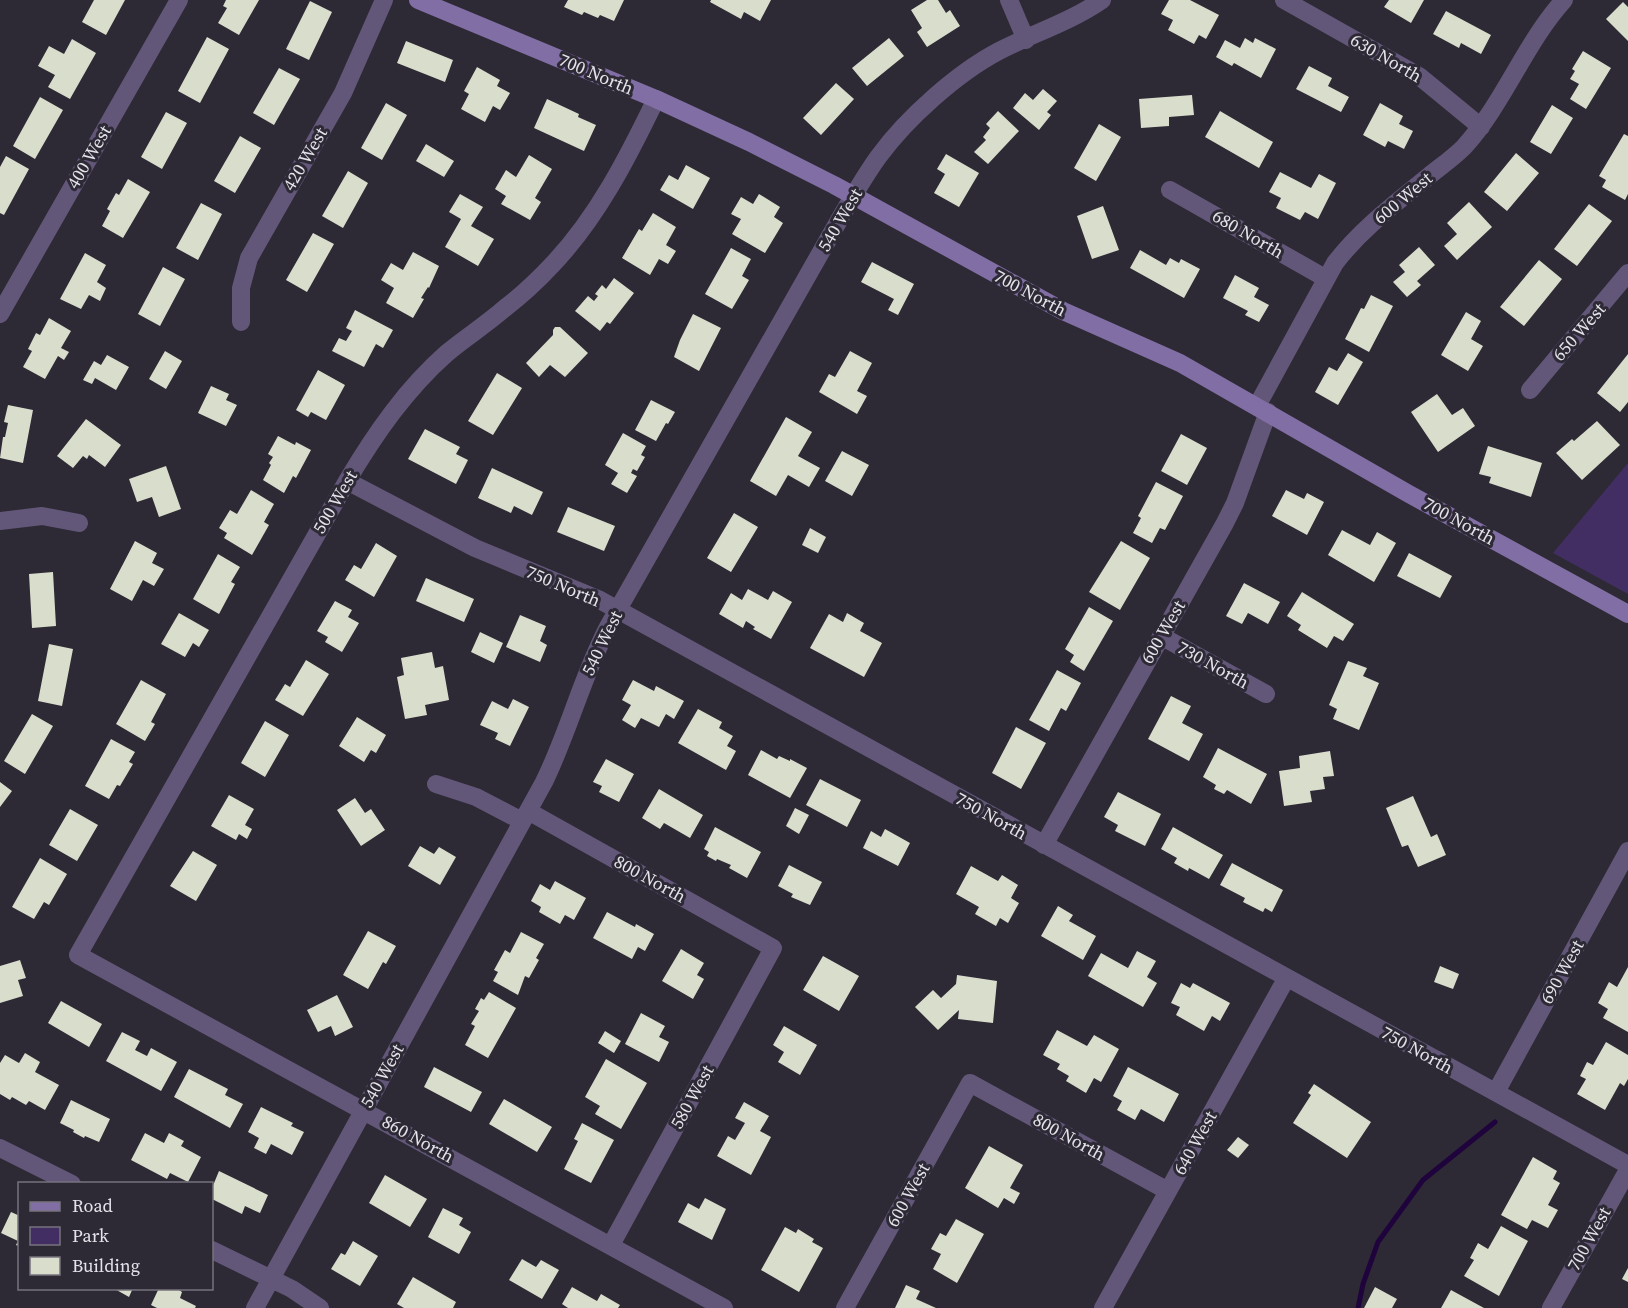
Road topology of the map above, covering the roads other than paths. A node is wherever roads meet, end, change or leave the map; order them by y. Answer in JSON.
{"nodes":[{"id":1,"x":179,"y":0,"type":"edge"},
{"id":2,"x":384,"y":0,"type":"edge"},
{"id":3,"x":417,"y":0,"type":"edge"},
{"id":4,"x":1009,"y":0,"type":"edge"},
{"id":5,"x":1102,"y":0,"type":"edge"},
{"id":6,"x":1284,"y":0,"type":"edge"},
{"id":7,"x":1564,"y":0,"type":"edge"},
{"id":8,"x":1026,"y":40,"type":"junction"},
{"id":9,"x":656,"y":99,"type":"junction"},
{"id":10,"x":1481,"y":127,"type":"junction"},
{"id":11,"x":1170,"y":190,"type":"dead end"},
{"id":12,"x":853,"y":196,"type":"junction"},
{"id":13,"x":1628,"y":273,"type":"edge"},
{"id":14,"x":1325,"y":278,"type":"junction"},
{"id":15,"x":0,"y":314,"type":"edge"},
{"id":16,"x":241,"y":322,"type":"dead end"},
{"id":17,"x":1530,"y":390,"type":"dead end"},
{"id":18,"x":1262,"y":409,"type":"junction"},
{"id":19,"x":347,"y":482,"type":"junction"},
{"id":20,"x":0,"y":521,"type":"edge"},
{"id":21,"x":79,"y":523,"type":"dead end"},
{"id":22,"x":617,"y":610,"type":"junction"},
{"id":23,"x":1628,"y":614,"type":"edge"},
{"id":24,"x":1161,"y":636,"type":"junction"},
{"id":25,"x":1266,"y":694,"type":"dead end"},
{"id":26,"x":436,"y":784,"type":"dead end"},
{"id":27,"x":525,"y":816,"type":"junction"},
{"id":28,"x":1044,"y":844,"type":"junction"},
{"id":29,"x":1628,"y":851,"type":"edge"},
{"id":30,"x":773,"y":948,"type":"joint"},
{"id":31,"x":78,"y":956,"type":"joint"},
{"id":32,"x":1286,"y":979,"type":"junction"},
{"id":33,"x":970,"y":1083,"type":"joint"},
{"id":34,"x":1496,"y":1092,"type":"junction"},
{"id":35,"x":364,"y":1110,"type":"junction"},
{"id":36,"x":0,"y":1148,"type":"edge"},
{"id":37,"x":1628,"y":1165,"type":"edge"},
{"id":38,"x":1628,"y":1170,"type":"edge"},
{"id":39,"x":68,"y":1182,"type":"edge"},
{"id":40,"x":1168,"y":1191,"type":"junction"},
{"id":41,"x":611,"y":1245,"type":"junction"},
{"id":42,"x":213,"y":1250,"type":"edge"},
{"id":43,"x":271,"y":1279,"type":"junction"},
{"id":44,"x":255,"y":1308,"type":"edge"},
{"id":45,"x":320,"y":1308,"type":"edge"},
{"id":46,"x":724,"y":1308,"type":"edge"},
{"id":47,"x":845,"y":1308,"type":"edge"},
{"id":48,"x":1103,"y":1308,"type":"edge"},
{"id":49,"x":1551,"y":1308,"type":"edge"}],
"edges":[{"from":1,"to":15,"type":"street","name":"400 West"},
{"from":2,"to":16,"type":"street","name":"420 West"},
{"from":3,"to":9,"type":"street","name":"700 North"},
{"from":4,"to":8,"type":"street"},
{"from":5,"to":8,"type":"street","name":"540 West"},
{"from":6,"to":10,"type":"street","name":"630 North"},
{"from":7,"to":10,"type":"street","name":"600 West"},
{"from":8,"to":12,"type":"street","name":"540 West"},
{"from":9,"to":12,"type":"street","name":"700 North"},
{"from":9,"to":19,"type":"street","name":"500 West"},
{"from":10,"to":14,"type":"street","name":"600 West"},
{"from":11,"to":14,"type":"street","name":"680 North"},
{"from":12,"to":18,"type":"street","name":"700 North"},
{"from":12,"to":22,"type":"street","name":"540 West"},
{"from":13,"to":17,"type":"street","name":"650 West"},
{"from":14,"to":18,"type":"street","name":"600 West"},
{"from":18,"to":23,"type":"street","name":"700 North"},
{"from":18,"to":24,"type":"street","name":"600 West"},
{"from":19,"to":22,"type":"street","name":"750 North"},
{"from":19,"to":31,"type":"street","name":"500 West"},
{"from":20,"to":21,"type":"street"},
{"from":22,"to":27,"type":"street","name":"540 West"},
{"from":22,"to":28,"type":"street","name":"750 North"},
{"from":24,"to":25,"type":"street","name":"730 North"},
{"from":24,"to":28,"type":"street","name":"600 West"},
{"from":26,"to":27,"type":"street","name":"800 North"},
{"from":27,"to":30,"type":"street","name":"800 North"},
{"from":27,"to":35,"type":"street","name":"540 West"},
{"from":28,"to":32,"type":"street","name":"750 North"},
{"from":29,"to":34,"type":"street","name":"690 West"},
{"from":30,"to":41,"type":"street","name":"580 West"},
{"from":31,"to":35,"type":"street","name":"860 North"},
{"from":32,"to":34,"type":"street","name":"750 North"},
{"from":32,"to":40,"type":"street","name":"640 West"},
{"from":33,"to":40,"type":"street","name":"800 North"},
{"from":33,"to":47,"type":"street","name":"600 West"},
{"from":34,"to":37,"type":"street","name":"750 North"},
{"from":35,"to":41,"type":"street","name":"860 North"},
{"from":35,"to":43,"type":"street","name":"540 West"},
{"from":36,"to":39,"type":"street"},
{"from":38,"to":49,"type":"street","name":"700 West"},
{"from":40,"to":48,"type":"street","name":"640 West"},
{"from":41,"to":46,"type":"street","name":"860 North"},
{"from":42,"to":43,"type":"street"},
{"from":43,"to":44,"type":"street","name":"540 West"},
{"from":43,"to":45,"type":"street"}]}
